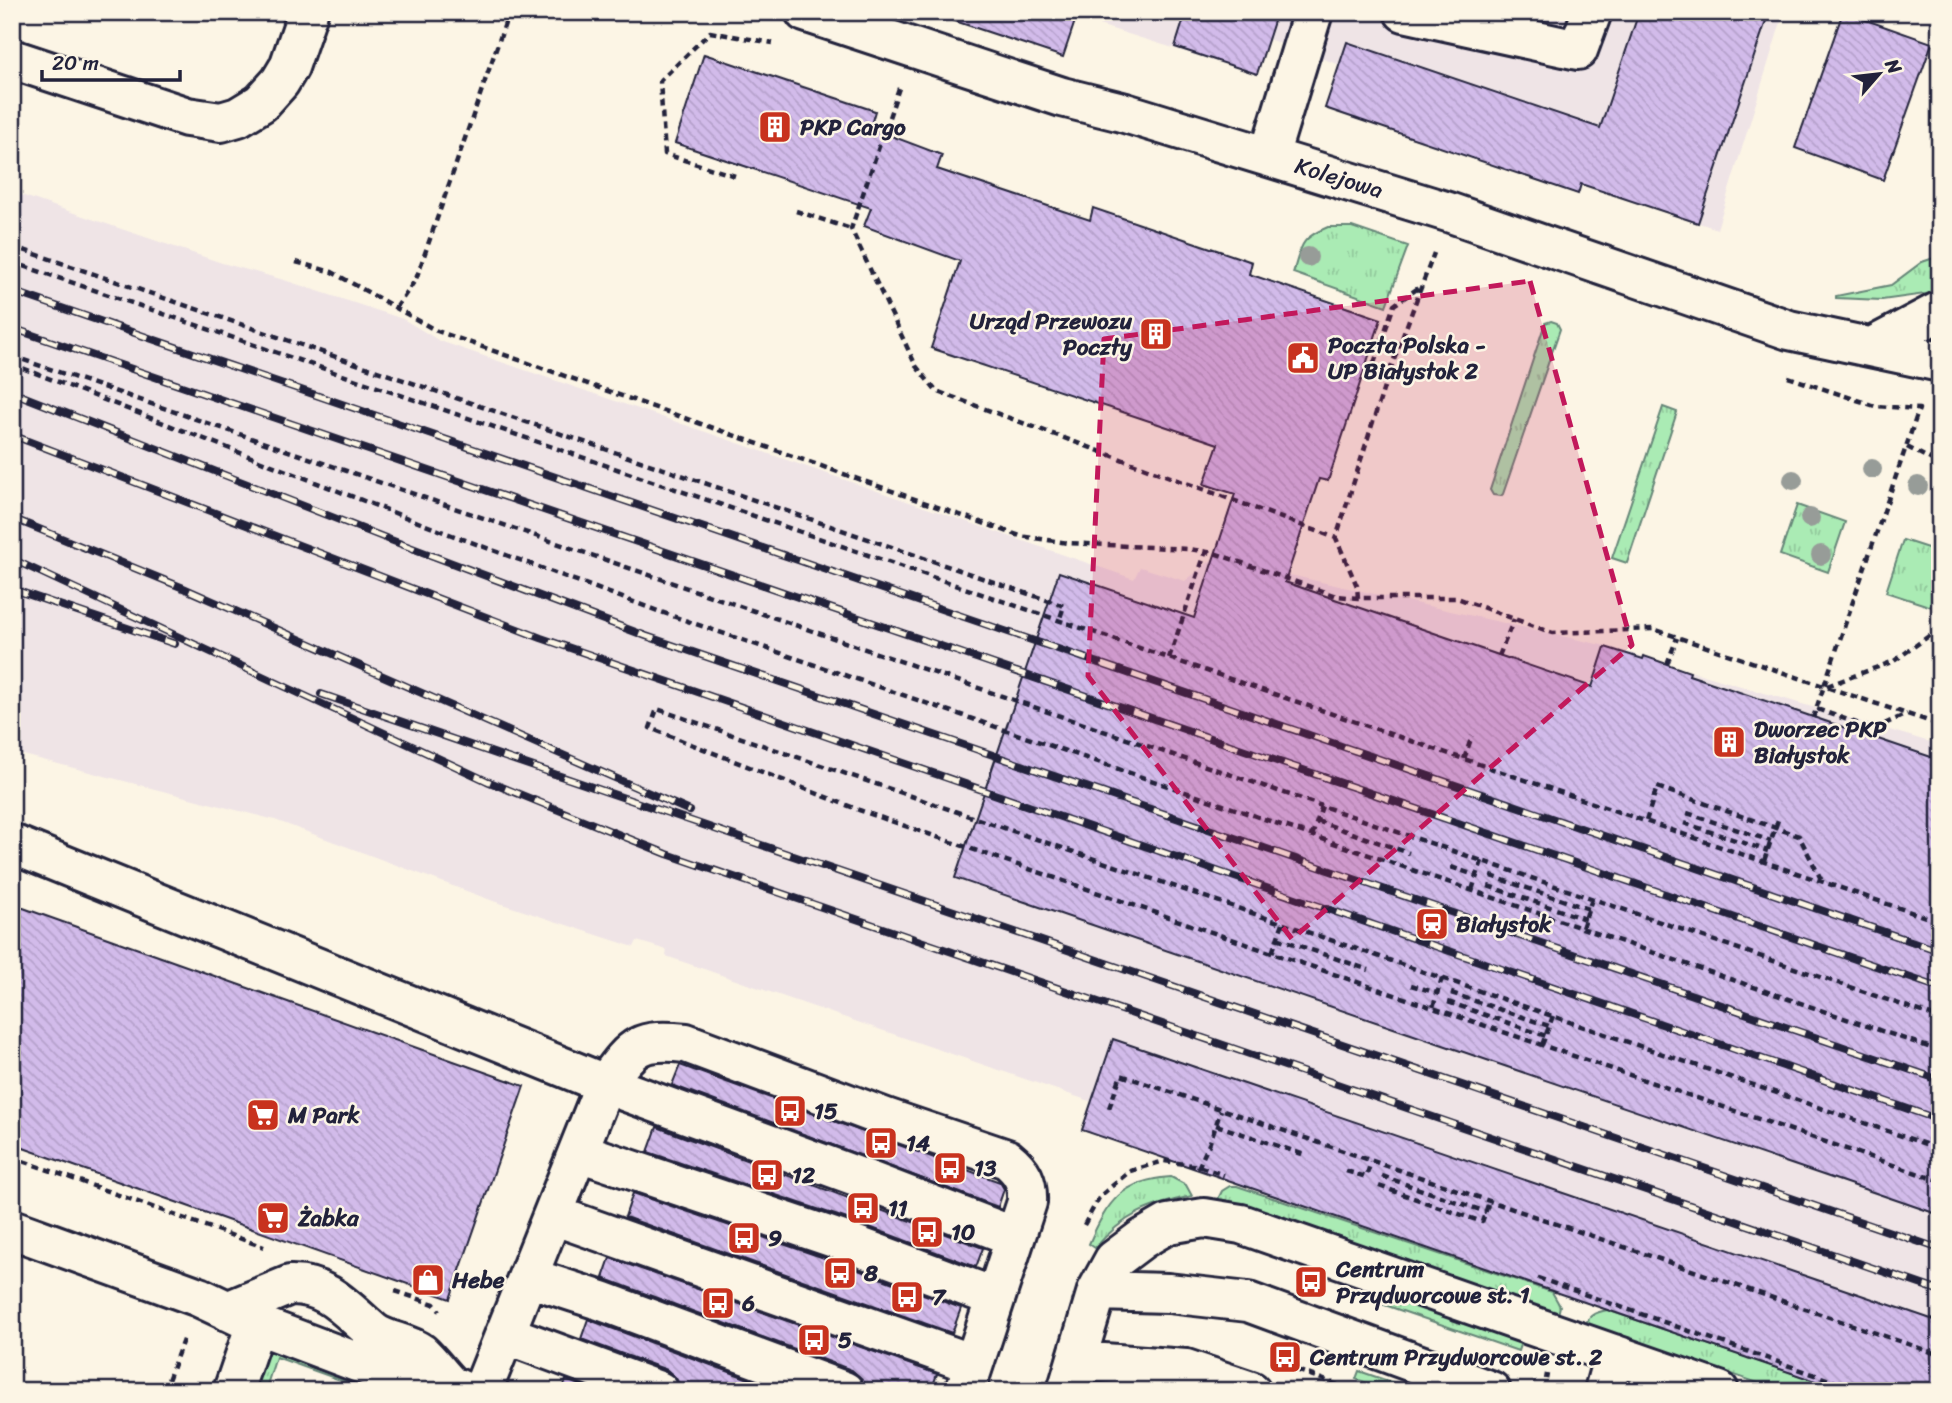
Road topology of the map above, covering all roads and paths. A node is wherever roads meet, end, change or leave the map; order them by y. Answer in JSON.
{"nodes":[{"id":1,"x":308,"y":12,"type":"edge"},
{"id":2,"x":509,"y":12,"type":"edge"},
{"id":3,"x":805,"y":12,"type":"edge"},
{"id":4,"x":1313,"y":12,"type":"edge"},
{"id":5,"x":1404,"y":12,"type":"edge"},
{"id":6,"x":1592,"y":12,"type":"edge"},
{"id":7,"x":778,"y":45,"type":"dead end"},
{"id":8,"x":909,"y":46,"type":"junction"},
{"id":9,"x":12,"y":59,"type":"edge"},
{"id":10,"x":1269,"y":156,"type":"junction"},
{"id":11,"x":735,"y":176,"type":"dead end"},
{"id":12,"x":796,"y":211,"type":"dead end"},
{"id":13,"x":1448,"y":212,"type":"junction"},
{"id":14,"x":851,"y":229,"type":"junction"},
{"id":15,"x":12,"y":246,"type":"edge"},
{"id":16,"x":12,"y":262,"type":"edge"},
{"id":17,"x":296,"y":262,"type":"dead end"},
{"id":18,"x":1422,"y":286,"type":"junction"},
{"id":19,"x":396,"y":308,"type":"junction"},
{"id":20,"x":1940,"y":312,"type":"edge"},
{"id":21,"x":1872,"y":347,"type":"junction"},
{"id":22,"x":12,"y":356,"type":"edge"},
{"id":23,"x":1940,"y":362,"type":"edge"},
{"id":24,"x":12,"y":364,"type":"edge"},
{"id":25,"x":1364,"y":372,"type":"dead end"},
{"id":26,"x":1370,"y":375,"type":"junction"},
{"id":27,"x":1386,"y":381,"type":"junction"},
{"id":28,"x":1940,"y":464,"type":"edge"},
{"id":29,"x":1336,"y":538,"type":"junction"},
{"id":30,"x":1206,"y":551,"type":"junction"},
{"id":31,"x":1359,"y":598,"type":"junction"},
{"id":32,"x":1514,"y":619,"type":"junction"},
{"id":33,"x":1059,"y":621,"type":"junction"},
{"id":34,"x":1940,"y":628,"type":"edge"},
{"id":35,"x":1677,"y":638,"type":"junction"},
{"id":36,"x":1499,"y":656,"type":"dead end"},
{"id":37,"x":1170,"y":658,"type":"junction"},
{"id":38,"x":1667,"y":664,"type":"dead end"},
{"id":39,"x":1825,"y":687,"type":"junction"},
{"id":40,"x":1817,"y":709,"type":"junction"},
{"id":41,"x":1907,"y":714,"type":"junction"},
{"id":42,"x":1813,"y":718,"type":"dead end"},
{"id":43,"x":1940,"y":725,"type":"edge"},
{"id":44,"x":1472,"y":736,"type":"dead end"},
{"id":45,"x":1464,"y":759,"type":"junction"},
{"id":46,"x":1322,"y":806,"type":"junction"},
{"id":47,"x":1687,"y":813,"type":"dead end"},
{"id":48,"x":1778,"y":820,"type":"dead end"},
{"id":49,"x":1317,"y":821,"type":"junction"},
{"id":50,"x":1646,"y":821,"type":"junction"},
{"id":51,"x":1684,"y":823,"type":"dead end"},
{"id":52,"x":1776,"y":828,"type":"junction"},
{"id":53,"x":1312,"y":836,"type":"junction"},
{"id":54,"x":1771,"y":841,"type":"junction"},
{"id":55,"x":12,"y":844,"type":"edge"},
{"id":56,"x":1768,"y":851,"type":"junction"},
{"id":57,"x":1409,"y":853,"type":"dead end"},
{"id":58,"x":1482,"y":861,"type":"junction"},
{"id":59,"x":1764,"y":862,"type":"junction"},
{"id":60,"x":1451,"y":867,"type":"dead end"},
{"id":61,"x":1477,"y":876,"type":"junction"},
{"id":62,"x":1491,"y":876,"type":"dead end"},
{"id":63,"x":1822,"y":881,"type":"junction"},
{"id":64,"x":1488,"y":886,"type":"dead end"},
{"id":65,"x":1472,"y":890,"type":"junction"},
{"id":66,"x":1592,"y":899,"type":"junction"},
{"id":67,"x":1589,"y":909,"type":"junction"},
{"id":68,"x":1586,"y":919,"type":"junction"},
{"id":69,"x":1940,"y":922,"type":"edge"},
{"id":70,"x":1283,"y":923,"type":"junction"},
{"id":71,"x":1582,"y":928,"type":"junction"},
{"id":72,"x":1277,"y":938,"type":"junction"},
{"id":73,"x":1272,"y":953,"type":"junction"},
{"id":74,"x":1369,"y":970,"type":"dead end"},
{"id":75,"x":1442,"y":978,"type":"junction"},
{"id":76,"x":1411,"y":985,"type":"dead end"},
{"id":77,"x":1437,"y":993,"type":"junction"},
{"id":78,"x":1451,"y":993,"type":"dead end"},
{"id":79,"x":1448,"y":1002,"type":"dead end"},
{"id":80,"x":1433,"y":1007,"type":"junction"},
{"id":81,"x":1553,"y":1016,"type":"junction"},
{"id":82,"x":1940,"y":1018,"type":"edge"},
{"id":83,"x":1549,"y":1026,"type":"junction"},
{"id":84,"x":1546,"y":1036,"type":"junction"},
{"id":85,"x":1542,"y":1045,"type":"junction"},
{"id":86,"x":1940,"y":1051,"type":"edge"},
{"id":87,"x":605,"y":1084,"type":"junction"},
{"id":88,"x":1110,"y":1108,"type":"dead end"},
{"id":89,"x":1216,"y":1125,"type":"dead end"},
{"id":90,"x":1940,"y":1149,"type":"edge"},
{"id":91,"x":579,"y":1152,"type":"junction"},
{"id":92,"x":1305,"y":1155,"type":"dead end"},
{"id":93,"x":1371,"y":1161,"type":"junction"},
{"id":94,"x":1346,"y":1171,"type":"dead end"},
{"id":95,"x":1382,"y":1176,"type":"dead end"},
{"id":96,"x":1940,"y":1181,"type":"edge"},
{"id":97,"x":1379,"y":1186,"type":"dead end"},
{"id":98,"x":1489,"y":1202,"type":"junction"},
{"id":99,"x":1486,"y":1212,"type":"junction"},
{"id":100,"x":553,"y":1215,"type":"junction"},
{"id":101,"x":12,"y":1229,"type":"edge"},
{"id":102,"x":1015,"y":1237,"type":"junction"},
{"id":103,"x":528,"y":1278,"type":"junction"},
{"id":104,"x":1097,"y":1291,"type":"junction"},
{"id":105,"x":995,"y":1297,"type":"junction"},
{"id":106,"x":246,"y":1311,"type":"junction"},
{"id":107,"x":505,"y":1334,"type":"junction"},
{"id":108,"x":1614,"y":1354,"type":"junction"},
{"id":109,"x":1940,"y":1355,"type":"edge"},
{"id":110,"x":1072,"y":1376,"type":"edge"},
{"id":111,"x":969,"y":1378,"type":"edge"},
{"id":112,"x":465,"y":1389,"type":"edge"},
{"id":113,"x":233,"y":1391,"type":"edge"},
{"id":114,"x":659,"y":1391,"type":"edge"},
{"id":115,"x":844,"y":1391,"type":"edge"},
{"id":116,"x":1251,"y":1391,"type":"edge"},
{"id":117,"x":1491,"y":1391,"type":"edge"},
{"id":118,"x":1604,"y":1391,"type":"edge"},
{"id":119,"x":1719,"y":1391,"type":"edge"}],
"edges":[{"from":1,"to":9,"type":"street"},
{"from":2,"to":19,"type":"path"},
{"from":3,"to":8,"type":"street","name":"Kolejowa"},
{"from":4,"to":10,"type":"street"},
{"from":5,"to":6,"type":"street"},
{"from":7,"to":11,"type":"path"},
{"from":8,"to":10,"type":"street","name":"Kolejowa"},
{"from":8,"to":14,"type":"path"},
{"from":10,"to":13,"type":"street","name":"Kolejowa"},
{"from":12,"to":14,"type":"path"},
{"from":13,"to":18,"type":"path"},
{"from":13,"to":21,"type":"street","name":"Kolejowa"},
{"from":14,"to":29,"type":"path"},
{"from":15,"to":33,"type":"path"},
{"from":16,"to":33,"type":"path"},
{"from":17,"to":19,"type":"path"},
{"from":18,"to":26,"type":"path"},
{"from":18,"to":27,"type":"path"},
{"from":19,"to":30,"type":"path"},
{"from":20,"to":21,"type":"street"},
{"from":21,"to":23,"type":"street","name":"Kolejowa"},
{"from":22,"to":46,"type":"path"},
{"from":24,"to":53,"type":"path"},
{"from":25,"to":26,"type":"path"},
{"from":26,"to":27,"type":"path"},
{"from":27,"to":29,"type":"path"},
{"from":28,"to":39,"type":"path"},
{"from":29,"to":31,"type":"path"},
{"from":30,"to":31,"type":"path"},
{"from":30,"to":37,"type":"path"},
{"from":31,"to":32,"type":"path"},
{"from":32,"to":35,"type":"path"},
{"from":32,"to":36,"type":"path"},
{"from":33,"to":37,"type":"path"},
{"from":34,"to":39,"type":"path"},
{"from":35,"to":38,"type":"path"},
{"from":35,"to":39,"type":"path"},
{"from":37,"to":45,"type":"path"},
{"from":39,"to":40,"type":"path"},
{"from":39,"to":41,"type":"path"},
{"from":40,"to":41,"type":"path"},
{"from":40,"to":42,"type":"path"},
{"from":41,"to":43,"type":"path"},
{"from":44,"to":45,"type":"path"},
{"from":45,"to":50,"type":"path"},
{"from":46,"to":49,"type":"path"},
{"from":46,"to":58,"type":"path"},
{"from":47,"to":54,"type":"path"},
{"from":48,"to":52,"type":"path"},
{"from":49,"to":53,"type":"path"},
{"from":49,"to":57,"type":"path"},
{"from":50,"to":52,"type":"path"},
{"from":50,"to":59,"type":"path"},
{"from":51,"to":56,"type":"path"},
{"from":52,"to":54,"type":"path"},
{"from":52,"to":63,"type":"path"},
{"from":53,"to":65,"type":"path"},
{"from":54,"to":56,"type":"path"},
{"from":55,"to":87,"type":"street"},
{"from":56,"to":59,"type":"path"},
{"from":58,"to":61,"type":"path"},
{"from":58,"to":66,"type":"path"},
{"from":59,"to":63,"type":"path"},
{"from":60,"to":61,"type":"path"},
{"from":61,"to":65,"type":"path"},
{"from":62,"to":67,"type":"path"},
{"from":63,"to":69,"type":"path"},
{"from":64,"to":68,"type":"path"},
{"from":65,"to":71,"type":"path"},
{"from":66,"to":67,"type":"path"},
{"from":66,"to":82,"type":"path"},
{"from":67,"to":68,"type":"path"},
{"from":68,"to":71,"type":"path"},
{"from":70,"to":72,"type":"path"},
{"from":70,"to":73,"type":"path"},
{"from":70,"to":75,"type":"path"},
{"from":71,"to":86,"type":"path"},
{"from":72,"to":73,"type":"path"},
{"from":72,"to":74,"type":"path"},
{"from":73,"to":80,"type":"path"},
{"from":75,"to":77,"type":"path"},
{"from":75,"to":81,"type":"path"},
{"from":76,"to":77,"type":"path"},
{"from":77,"to":80,"type":"path"},
{"from":78,"to":83,"type":"path"},
{"from":79,"to":84,"type":"path"},
{"from":80,"to":85,"type":"path"},
{"from":81,"to":83,"type":"path"},
{"from":81,"to":90,"type":"path"},
{"from":83,"to":84,"type":"path"},
{"from":84,"to":85,"type":"path"},
{"from":85,"to":96,"type":"path"},
{"from":87,"to":91,"type":"street"},
{"from":87,"to":102,"type":"street"},
{"from":87,"to":102,"type":"street"},
{"from":88,"to":93,"type":"path"},
{"from":89,"to":92,"type":"path"},
{"from":91,"to":100,"type":"street"},
{"from":91,"to":105,"type":"street"},
{"from":93,"to":94,"type":"path"},
{"from":93,"to":98,"type":"path"},
{"from":95,"to":99,"type":"path"},
{"from":97,"to":99,"type":"path"},
{"from":98,"to":99,"type":"path"},
{"from":98,"to":109,"type":"path"},
{"from":100,"to":103,"type":"street"},
{"from":100,"to":111,"type":"street"},
{"from":101,"to":106,"type":"street"},
{"from":102,"to":105,"type":"street"},
{"from":103,"to":107,"type":"street"},
{"from":103,"to":115,"type":"street"},
{"from":104,"to":108,"type":"street"},
{"from":104,"to":110,"type":"street"},
{"from":104,"to":117,"type":"street"},
{"from":105,"to":111,"type":"street"},
{"from":106,"to":112,"type":"street"},
{"from":106,"to":112,"type":"street"},
{"from":106,"to":113,"type":"street"},
{"from":107,"to":112,"type":"street"},
{"from":107,"to":114,"type":"street"},
{"from":108,"to":118,"type":"street"},
{"from":108,"to":119,"type":"street"},
{"from":110,"to":116,"type":"street"}]}
